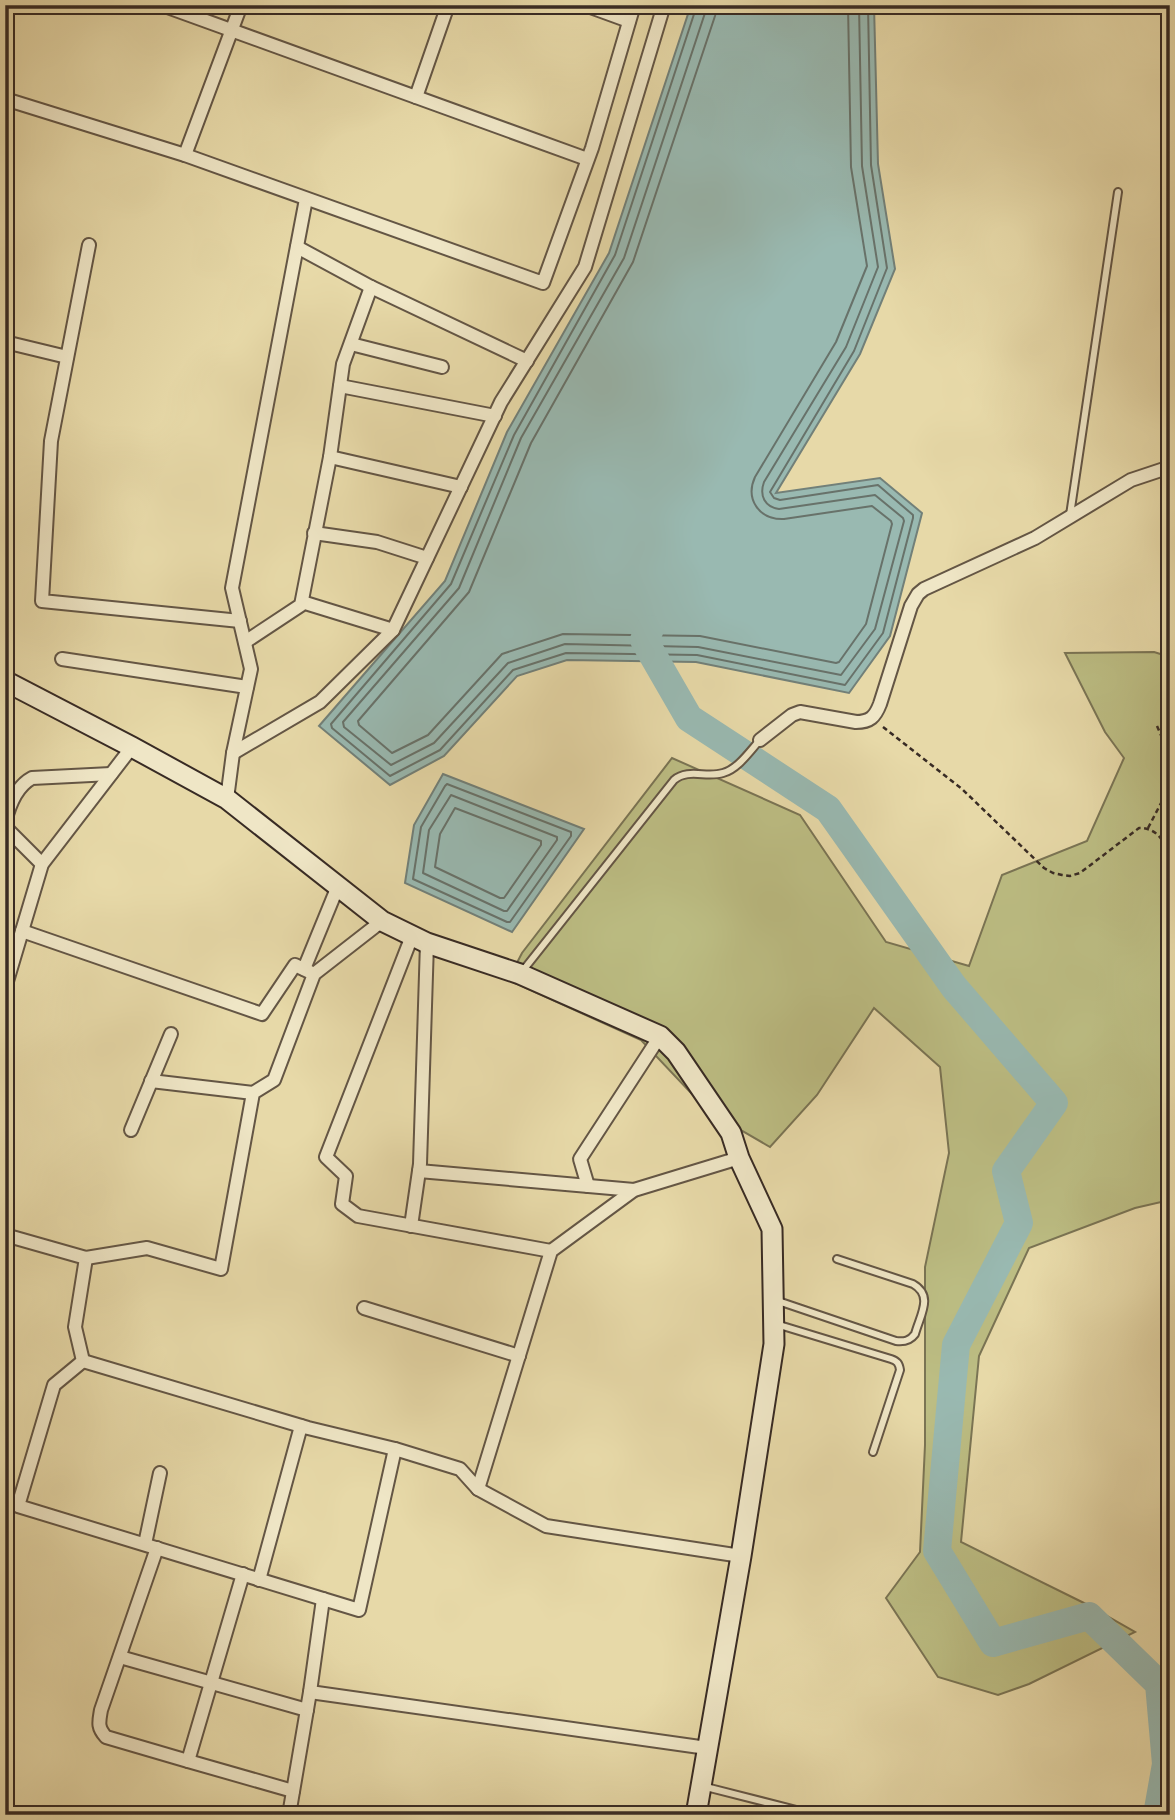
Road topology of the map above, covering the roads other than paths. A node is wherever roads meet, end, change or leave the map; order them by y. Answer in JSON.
{"nodes":[{"id":1,"x":162,"y":5,"type":"edge"},
{"id":2,"x":241,"y":5,"type":"edge"},
{"id":3,"x":448,"y":5,"type":"edge"},
{"id":4,"x":585,"y":5,"type":"edge"},
{"id":5,"x":634,"y":5,"type":"edge"},
{"id":6,"x":664,"y":5,"type":"edge"},
{"id":7,"x":629,"y":21,"type":"junction"},
{"id":8,"x":232,"y":30,"type":"junction"},
{"id":9,"x":416,"y":97,"type":"junction"},
{"id":10,"x":5,"y":99,"type":"edge"},
{"id":11,"x":185,"y":155,"type":"junction"},
{"id":12,"x":587,"y":159,"type":"junction"},
{"id":13,"x":1118,"y":192,"type":"dead end"},
{"id":14,"x":306,"y":199,"type":"junction"},
{"id":15,"x":89,"y":245,"type":"dead end"},
{"id":16,"x":297,"y":247,"type":"junction"},
{"id":17,"x":371,"y":287,"type":"junction"},
{"id":18,"x":5,"y":342,"type":"edge"},
{"id":19,"x":351,"y":344,"type":"junction"},
{"id":20,"x":67,"y":357,"type":"junction"},
{"id":21,"x":527,"y":361,"type":"junction"},
{"id":22,"x":442,"y":367,"type":"dead end"},
{"id":23,"x":340,"y":386,"type":"junction"},
{"id":24,"x":495,"y":416,"type":"junction"},
{"id":25,"x":330,"y":457,"type":"junction"},
{"id":26,"x":1170,"y":467,"type":"edge"},
{"id":27,"x":461,"y":487,"type":"junction"},
{"id":28,"x":1070,"y":517,"type":"junction"},
{"id":29,"x":314,"y":533,"type":"junction"},
{"id":30,"x":427,"y":558,"type":"junction"},
{"id":31,"x":302,"y":602,"type":"junction"},
{"id":32,"x":240,"y":621,"type":"junction"},
{"id":33,"x":393,"y":630,"type":"junction"},
{"id":34,"x":244,"y":642,"type":"junction"},
{"id":35,"x":62,"y":660,"type":"dead end"},
{"id":36,"x":5,"y":681,"type":"edge"},
{"id":37,"x":247,"y":687,"type":"junction"},
{"id":38,"x":761,"y":740,"type":"joint"},
{"id":39,"x":132,"y":747,"type":"junction"},
{"id":40,"x":233,"y":753,"type":"junction"},
{"id":41,"x":111,"y":774,"type":"junction"},
{"id":42,"x":227,"y":799,"type":"junction"},
{"id":43,"x":5,"y":823,"type":"edge"},
{"id":44,"x":42,"y":864,"type":"junction"},
{"id":45,"x":338,"y":886,"type":"junction"},
{"id":46,"x":382,"y":921,"type":"junction"},
{"id":47,"x":22,"y":931,"type":"junction"},
{"id":48,"x":419,"y":940,"type":"junction"},
{"id":49,"x":309,"y":972,"type":"junction"},
{"id":50,"x":520,"y":975,"type":"junction"},
{"id":51,"x":6,"y":982,"type":"edge"},
{"id":52,"x":171,"y":1034,"type":"dead end"},
{"id":53,"x":660,"y":1036,"type":"junction"},
{"id":54,"x":151,"y":1081,"type":"junction"},
{"id":55,"x":253,"y":1093,"type":"junction"},
{"id":56,"x":131,"y":1130,"type":"dead end"},
{"id":57,"x":739,"y":1158,"type":"junction"},
{"id":58,"x":419,"y":1171,"type":"junction"},
{"id":59,"x":588,"y":1186,"type":"junction"},
{"id":60,"x":634,"y":1190,"type":"junction"},
{"id":61,"x":411,"y":1226,"type":"junction"},
{"id":62,"x":5,"y":1235,"type":"edge"},
{"id":63,"x":551,"y":1251,"type":"junction"},
{"id":64,"x":86,"y":1258,"type":"junction"},
{"id":65,"x":838,"y":1259,"type":"dead end"},
{"id":66,"x":773,"y":1299,"type":"junction"},
{"id":67,"x":364,"y":1308,"type":"dead end"},
{"id":68,"x":773,"y":1323,"type":"junction"},
{"id":69,"x":519,"y":1356,"type":"junction"},
{"id":70,"x":83,"y":1361,"type":"junction"},
{"id":71,"x":301,"y":1426,"type":"junction"},
{"id":72,"x":395,"y":1449,"type":"junction"},
{"id":73,"x":873,"y":1452,"type":"dead end"},
{"id":74,"x":160,"y":1472,"type":"dead end"},
{"id":75,"x":478,"y":1489,"type":"junction"},
{"id":76,"x":151,"y":1546,"type":"junction"},
{"id":77,"x":741,"y":1556,"type":"junction"},
{"id":78,"x":243,"y":1574,"type":"junction"},
{"id":79,"x":259,"y":1580,"type":"junction"},
{"id":80,"x":323,"y":1599,"type":"junction"},
{"id":81,"x":120,"y":1657,"type":"junction"},
{"id":82,"x":211,"y":1684,"type":"junction"},
{"id":83,"x":310,"y":1692,"type":"junction"},
{"id":84,"x":307,"y":1710,"type":"junction"},
{"id":85,"x":707,"y":1748,"type":"junction"},
{"id":86,"x":188,"y":1762,"type":"junction"},
{"id":87,"x":700,"y":1786,"type":"junction"},
{"id":88,"x":293,"y":1791,"type":"junction"},
{"id":89,"x":289,"y":1815,"type":"edge"},
{"id":90,"x":696,"y":1815,"type":"edge"},
{"id":91,"x":816,"y":1815,"type":"edge"}],
"edges":[{"from":1,"to":8,"type":"street"},
{"from":2,"to":8,"type":"street"},
{"from":3,"to":9,"type":"street"},
{"from":4,"to":7,"type":"street"},
{"from":5,"to":7,"type":"street"},
{"from":6,"to":21,"type":"street"},
{"from":7,"to":12,"type":"street"},
{"from":8,"to":9,"type":"street"},
{"from":8,"to":11,"type":"street"},
{"from":9,"to":12,"type":"street"},
{"from":10,"to":11,"type":"street"},
{"from":11,"to":14,"type":"street"},
{"from":12,"to":14,"type":"street"},
{"from":13,"to":28,"type":"lane"},
{"from":14,"to":16,"type":"street"},
{"from":15,"to":20,"type":"street"},
{"from":16,"to":17,"type":"street"},
{"from":16,"to":32,"type":"street"},
{"from":17,"to":19,"type":"street"},
{"from":17,"to":21,"type":"street"},
{"from":18,"to":20,"type":"street"},
{"from":19,"to":22,"type":"street"},
{"from":19,"to":23,"type":"street"},
{"from":20,"to":32,"type":"street"},
{"from":21,"to":24,"type":"street"},
{"from":23,"to":24,"type":"street"},
{"from":23,"to":25,"type":"street"},
{"from":24,"to":27,"type":"street"},
{"from":25,"to":27,"type":"street"},
{"from":25,"to":29,"type":"street"},
{"from":26,"to":28,"type":"street"},
{"from":27,"to":30,"type":"street"},
{"from":28,"to":38,"type":"street"},
{"from":29,"to":30,"type":"street"},
{"from":29,"to":31,"type":"street"},
{"from":30,"to":33,"type":"street"},
{"from":31,"to":33,"type":"street"},
{"from":31,"to":34,"type":"street"},
{"from":32,"to":34,"type":"street"},
{"from":33,"to":40,"type":"street"},
{"from":34,"to":37,"type":"street"},
{"from":35,"to":37,"type":"street"},
{"from":36,"to":39,"type":"street"},
{"from":37,"to":40,"type":"street"},
{"from":38,"to":50,"type":"lane"},
{"from":39,"to":41,"type":"street"},
{"from":39,"to":42,"type":"street"},
{"from":40,"to":42,"type":"street"},
{"from":41,"to":43,"type":"street"},
{"from":41,"to":44,"type":"street"},
{"from":42,"to":45,"type":"street"},
{"from":43,"to":44,"type":"street"},
{"from":44,"to":47,"type":"street"},
{"from":45,"to":46,"type":"street"},
{"from":45,"to":49,"type":"street"},
{"from":46,"to":48,"type":"street"},
{"from":46,"to":49,"type":"street"},
{"from":47,"to":49,"type":"street"},
{"from":47,"to":51,"type":"street"},
{"from":48,"to":50,"type":"street"},
{"from":48,"to":58,"type":"street"},
{"from":48,"to":61,"type":"street"},
{"from":49,"to":55,"type":"street"},
{"from":50,"to":53,"type":"street"},
{"from":52,"to":54,"type":"street"},
{"from":53,"to":57,"type":"street"},
{"from":53,"to":59,"type":"street"},
{"from":54,"to":55,"type":"street"},
{"from":54,"to":56,"type":"street"},
{"from":55,"to":64,"type":"street"},
{"from":57,"to":60,"type":"street"},
{"from":57,"to":66,"type":"street"},
{"from":58,"to":59,"type":"street"},
{"from":58,"to":61,"type":"street"},
{"from":59,"to":60,"type":"street"},
{"from":60,"to":63,"type":"street"},
{"from":61,"to":63,"type":"street"},
{"from":62,"to":64,"type":"street"},
{"from":63,"to":69,"type":"street"},
{"from":64,"to":70,"type":"street"},
{"from":65,"to":66,"type":"lane"},
{"from":66,"to":68,"type":"street"},
{"from":67,"to":69,"type":"street"},
{"from":68,"to":73,"type":"lane"},
{"from":68,"to":77,"type":"street"},
{"from":69,"to":75,"type":"street"},
{"from":70,"to":71,"type":"street"},
{"from":70,"to":76,"type":"street"},
{"from":71,"to":72,"type":"street"},
{"from":71,"to":79,"type":"street"},
{"from":72,"to":75,"type":"street"},
{"from":72,"to":80,"type":"street"},
{"from":74,"to":76,"type":"street"},
{"from":75,"to":77,"type":"street"},
{"from":76,"to":78,"type":"street"},
{"from":76,"to":81,"type":"street"},
{"from":77,"to":85,"type":"street"},
{"from":78,"to":79,"type":"street"},
{"from":78,"to":82,"type":"street"},
{"from":79,"to":80,"type":"street"},
{"from":80,"to":83,"type":"street"},
{"from":81,"to":82,"type":"street"},
{"from":81,"to":86,"type":"street"},
{"from":82,"to":84,"type":"street"},
{"from":82,"to":86,"type":"street"},
{"from":83,"to":84,"type":"street"},
{"from":83,"to":85,"type":"street"},
{"from":84,"to":88,"type":"street"},
{"from":85,"to":87,"type":"street"},
{"from":86,"to":88,"type":"street"},
{"from":87,"to":90,"type":"street"},
{"from":87,"to":91,"type":"lane"},
{"from":88,"to":89,"type":"street"}]}
